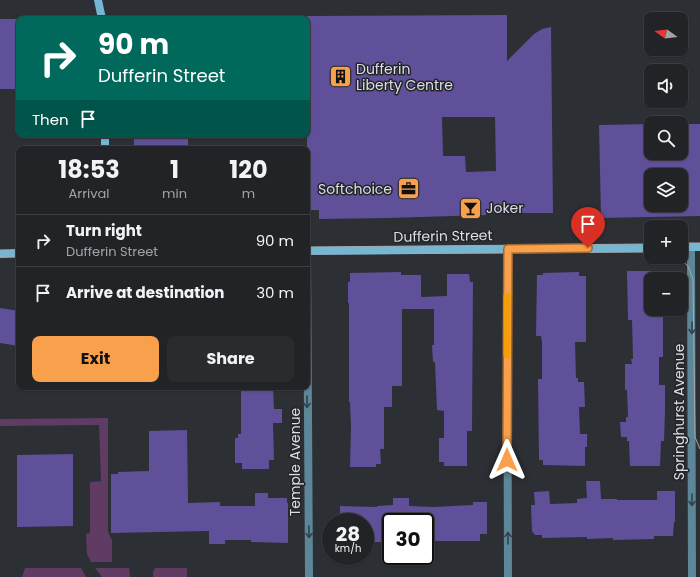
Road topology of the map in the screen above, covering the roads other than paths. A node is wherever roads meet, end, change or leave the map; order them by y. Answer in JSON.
{"nodes":[{"id":1,"x":98,"y":0,"type":"edge"},
{"id":2,"x":101,"y":16,"type":"edge"},
{"id":3,"x":691,"y":247,"type":"joint"},
{"id":4,"x":700,"y":247,"type":"edge"},
{"id":5,"x":644,"y":248,"type":"edge"},
{"id":6,"x":508,"y":249,"type":"junction"},
{"id":7,"x":310,"y":251,"type":"edge"},
{"id":8,"x":16,"y":253,"type":"edge"},
{"id":9,"x":0,"y":254,"type":"edge"},
{"id":10,"x":308,"y":390,"type":"edge"},
{"id":11,"x":696,"y":461,"type":"edge"},
{"id":12,"x":309,"y":577,"type":"edge"},
{"id":13,"x":508,"y":577,"type":"edge"},
{"id":14,"x":692,"y":577,"type":"edge"}],
"edges":[{"from":1,"to":2,"type":"main road"},
{"from":3,"to":4,"type":"main road"},
{"from":3,"to":11,"type":"street","name":"Springhurst Avenue","one_way":true},
{"from":5,"to":6,"type":"main road","name":"Dufferin Street"},
{"from":6,"to":7,"type":"main road","name":"Dufferin Street"},
{"from":13,"to":6,"type":"street","one_way":true},
{"from":8,"to":9,"type":"main road"},
{"from":10,"to":12,"type":"street","name":"Temple Avenue","one_way":true},
{"from":11,"to":14,"type":"street","name":"Springhurst Avenue","one_way":true}]}
